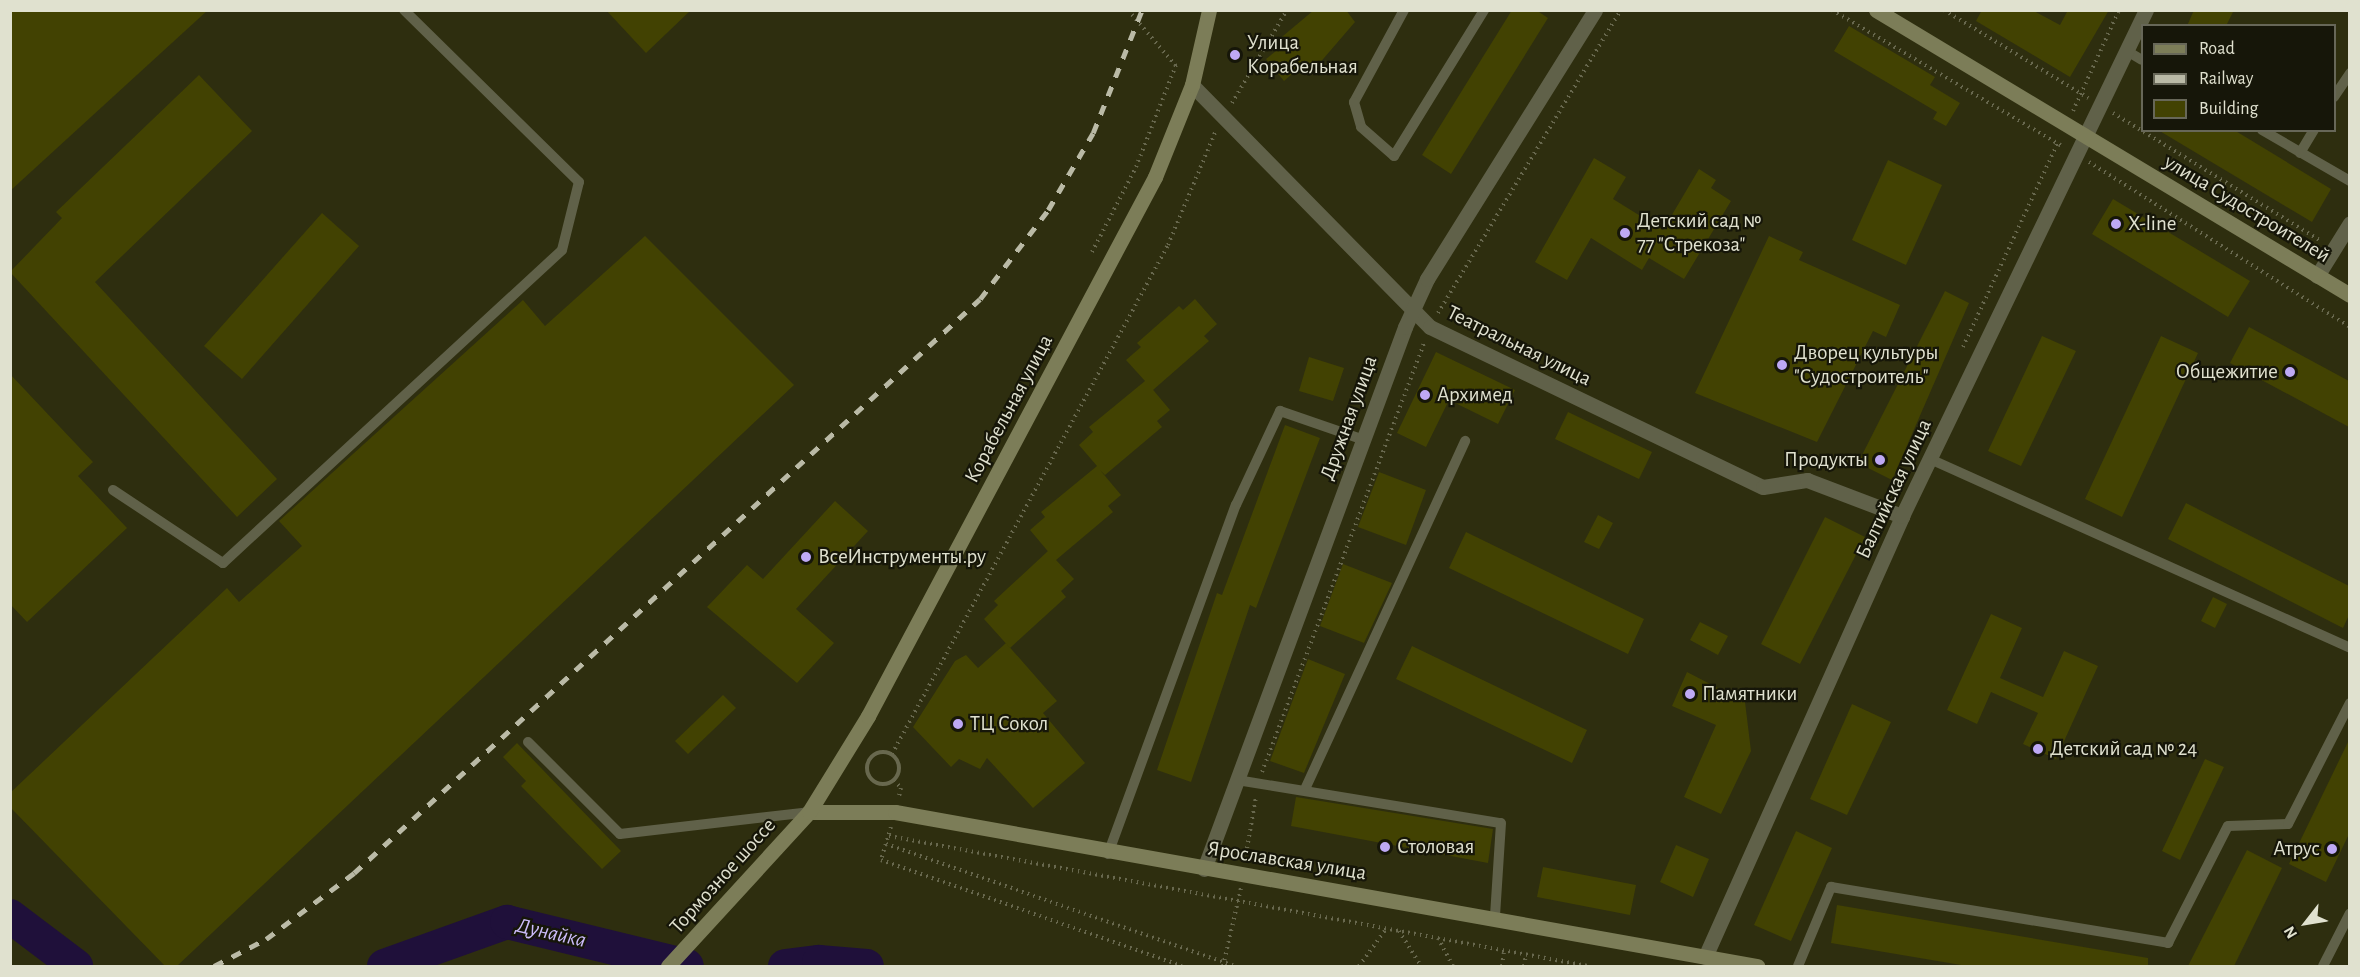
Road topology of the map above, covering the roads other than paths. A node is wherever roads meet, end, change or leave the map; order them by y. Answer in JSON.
{"nodes":[{"id":1,"x":404,"y":10,"type":"edge"},
{"id":2,"x":1209,"y":10,"type":"edge"},
{"id":3,"x":1404,"y":10,"type":"edge"},
{"id":4,"x":1484,"y":10,"type":"edge"},
{"id":5,"x":1595,"y":10,"type":"edge"},
{"id":6,"x":1876,"y":10,"type":"edge"},
{"id":7,"x":2146,"y":10,"type":"edge"},
{"id":8,"x":2127,"y":51,"type":"junction"},
{"id":9,"x":2141,"y":59,"type":"edge"},
{"id":10,"x":2349,"y":73,"type":"edge"},
{"id":11,"x":1192,"y":85,"type":"junction"},
{"id":12,"x":2336,"y":94,"type":"edge"},
{"id":13,"x":2265,"y":132,"type":"edge"},
{"id":14,"x":2313,"y":132,"type":"edge"},
{"id":15,"x":2087,"y":136,"type":"junction"},
{"id":16,"x":2300,"y":153,"type":"junction"},
{"id":17,"x":2349,"y":181,"type":"edge"},
{"id":18,"x":2349,"y":223,"type":"edge"},
{"id":19,"x":2317,"y":276,"type":"junction"},
{"id":20,"x":2349,"y":296,"type":"edge"},
{"id":21,"x":1413,"y":312,"type":"junction"},
{"id":22,"x":1364,"y":440,"type":"junction"},
{"id":23,"x":1465,"y":441,"type":"dead end"},
{"id":24,"x":1930,"y":459,"type":"junction"},
{"id":25,"x":113,"y":490,"type":"dead end"},
{"id":26,"x":1902,"y":516,"type":"junction"},
{"id":27,"x":2349,"y":648,"type":"edge"},
{"id":28,"x":2349,"y":703,"type":"edge"},
{"id":29,"x":528,"y":742,"type":"dead end"},
{"id":30,"x":1237,"y":780,"type":"junction"},
{"id":31,"x":1306,"y":787,"type":"junction"},
{"id":32,"x":809,"y":812,"type":"junction"},
{"id":33,"x":1108,"y":854,"type":"junction"},
{"id":34,"x":1204,"y":869,"type":"junction"},
{"id":35,"x":2349,"y":913,"type":"edge"},
{"id":36,"x":1495,"y":916,"type":"junction"},
{"id":37,"x":1705,"y":957,"type":"junction"},
{"id":38,"x":668,"y":966,"type":"edge"},
{"id":39,"x":1757,"y":966,"type":"edge"},
{"id":40,"x":1798,"y":966,"type":"edge"},
{"id":41,"x":2323,"y":966,"type":"edge"}],
"edges":[{"from":1,"to":25,"type":"lane"},
{"from":2,"to":11,"type":"street","name":"Корабельная улица"},
{"from":3,"to":4,"type":"lane"},
{"from":5,"to":21,"type":"street","name":"Дружная улица"},
{"from":6,"to":15,"type":"street","name":"улица Судостроителей"},
{"from":7,"to":8,"type":"street","name":"Балтийская улица"},
{"from":8,"to":9,"type":"lane"},
{"from":8,"to":15,"type":"street","name":"Балтийская улица"},
{"from":10,"to":12,"type":"lane"},
{"from":11,"to":21,"type":"street","name":"Театральная улица"},
{"from":11,"to":32,"type":"street","name":"Корабельная улица"},
{"from":13,"to":16,"type":"lane"},
{"from":14,"to":16,"type":"lane"},
{"from":15,"to":19,"type":"street","name":"улица Судостроителей"},
{"from":15,"to":24,"type":"street","name":"Балтийская улица"},
{"from":16,"to":17,"type":"lane"},
{"from":18,"to":19,"type":"street"},
{"from":19,"to":20,"type":"street","name":"улица Судостроителей"},
{"from":21,"to":22,"type":"street","name":"Дружная улица"},
{"from":21,"to":26,"type":"street","name":"Театральная улица"},
{"from":22,"to":30,"type":"street","name":"Дружная улица"},
{"from":22,"to":33,"type":"lane"},
{"from":23,"to":31,"type":"lane"},
{"from":24,"to":26,"type":"street","name":"Балтийская улица"},
{"from":24,"to":27,"type":"lane"},
{"from":26,"to":37,"type":"street","name":"Балтийская улица"},
{"from":28,"to":40,"type":"lane"},
{"from":29,"to":32,"type":"lane"},
{"from":30,"to":31,"type":"lane"},
{"from":30,"to":34,"type":"street","name":"Дружная улица"},
{"from":31,"to":36,"type":"lane"},
{"from":32,"to":33,"type":"street","name":"Ярославская улица"},
{"from":32,"to":38,"type":"street","name":"Тормозное шоссе"},
{"from":33,"to":34,"type":"street","name":"Ярославская улица"},
{"from":34,"to":36,"type":"street","name":"Ярославская улица"},
{"from":35,"to":41,"type":"lane"},
{"from":36,"to":37,"type":"street","name":"Ярославская улица"},
{"from":37,"to":39,"type":"street","name":"Ярославская улица"}]}
